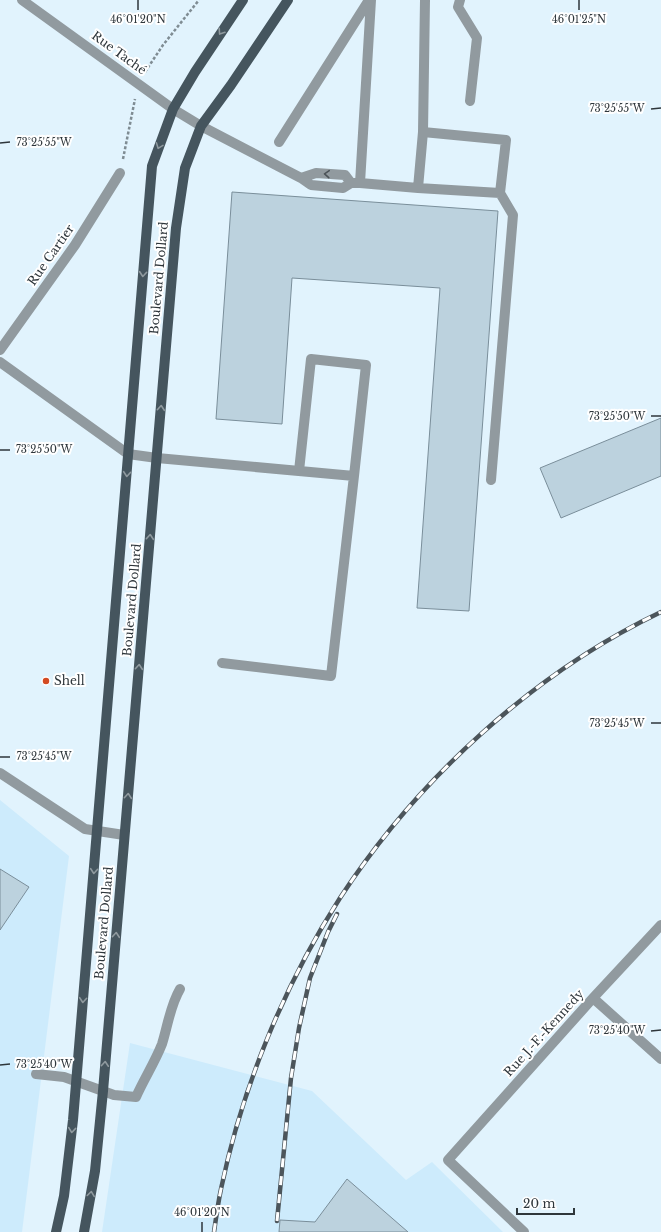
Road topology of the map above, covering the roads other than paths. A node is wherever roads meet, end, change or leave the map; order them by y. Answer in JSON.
{"nodes":[{"id":1,"x":22,"y":0,"type":"edge"},
{"id":2,"x":243,"y":0,"type":"edge"},
{"id":3,"x":288,"y":0,"type":"edge"},
{"id":4,"x":370,"y":0,"type":"edge"},
{"id":5,"x":425,"y":0,"type":"edge"},
{"id":6,"x":460,"y":0,"type":"edge"},
{"id":7,"x":470,"y":101,"type":"dead end"},
{"id":8,"x":173,"y":109,"type":"junction"},
{"id":9,"x":201,"y":126,"type":"junction"},
{"id":10,"x":423,"y":132,"type":"junction"},
{"id":11,"x":279,"y":142,"type":"dead end"},
{"id":12,"x":120,"y":173,"type":"road end"},
{"id":13,"x":355,"y":183,"type":"junction"},
{"id":14,"x":418,"y":188,"type":"junction"},
{"id":15,"x":500,"y":193,"type":"junction"},
{"id":16,"x":0,"y":350,"type":"edge"},
{"id":17,"x":0,"y":362,"type":"edge"},
{"id":18,"x":128,"y":454,"type":"junction"},
{"id":19,"x":157,"y":458,"type":"junction"},
{"id":20,"x":299,"y":471,"type":"junction"},
{"id":21,"x":354,"y":476,"type":"junction"},
{"id":22,"x":491,"y":480,"type":"dead end"},
{"id":23,"x":222,"y":663,"type":"dead end"},
{"id":24,"x":0,"y":773,"type":"edge"},
{"id":25,"x":97,"y":832,"type":"junction"},
{"id":26,"x":124,"y":835,"type":"junction"},
{"id":27,"x":661,"y":925,"type":"edge"},
{"id":28,"x":180,"y":989,"type":"dead end"},
{"id":29,"x":593,"y":998,"type":"junction"},
{"id":30,"x":661,"y":1059,"type":"edge"},
{"id":31,"x":36,"y":1074,"type":"dead end"},
{"id":32,"x":76,"y":1080,"type":"junction"},
{"id":33,"x":103,"y":1091,"type":"junction"},
{"id":34,"x":56,"y":1232,"type":"edge"},
{"id":35,"x":84,"y":1232,"type":"edge"},
{"id":36,"x":524,"y":1232,"type":"edge"}],
"edges":[{"from":1,"to":8,"type":"street","name":"Rue Taché"},
{"from":2,"to":8,"type":"main road","name":"Boulevard Dollard","one_way":true},
{"from":3,"to":9,"type":"main road","name":"Boulevard Dollard"},
{"from":4,"to":11,"type":"street"},
{"from":4,"to":13,"type":"street"},
{"from":5,"to":10,"type":"street"},
{"from":6,"to":7,"type":"street"},
{"from":8,"to":9,"type":"street","name":"Rue Taché"},
{"from":8,"to":18,"type":"main road","name":"Boulevard Dollard","one_way":true},
{"from":9,"to":13,"type":"street","name":"Rue Taché"},
{"from":19,"to":9,"type":"main road","name":"Boulevard Dollard","one_way":true},
{"from":10,"to":14,"type":"street"},
{"from":10,"to":15,"type":"street"},
{"from":12,"to":16,"type":"street","name":"Rue Cartier"},
{"from":13,"to":14,"type":"street"},
{"from":14,"to":15,"type":"street"},
{"from":15,"to":22,"type":"street"},
{"from":17,"to":18,"type":"street"},
{"from":18,"to":19,"type":"street"},
{"from":18,"to":25,"type":"main road","name":"Boulevard Dollard","one_way":true},
{"from":19,"to":20,"type":"street"},
{"from":26,"to":19,"type":"main road","name":"Boulevard Dollard","one_way":true},
{"from":20,"to":21,"type":"street"},
{"from":20,"to":21,"type":"street"},
{"from":21,"to":23,"type":"street"},
{"from":24,"to":25,"type":"street"},
{"from":25,"to":26,"type":"street"},
{"from":25,"to":32,"type":"main road","name":"Boulevard Dollard","one_way":true},
{"from":33,"to":26,"type":"main road","name":"Boulevard Dollard","one_way":true},
{"from":27,"to":29,"type":"street","name":"Rue J.-F.-Kennedy"},
{"from":28,"to":33,"type":"street"},
{"from":29,"to":30,"type":"street"},
{"from":29,"to":36,"type":"street","name":"Rue J.-F.-Kennedy"},
{"from":31,"to":32,"type":"street"},
{"from":32,"to":33,"type":"street"},
{"from":32,"to":34,"type":"main road","name":"Boulevard Dollard","one_way":true},
{"from":35,"to":33,"type":"main road","name":"Boulevard Dollard","one_way":true}]}
